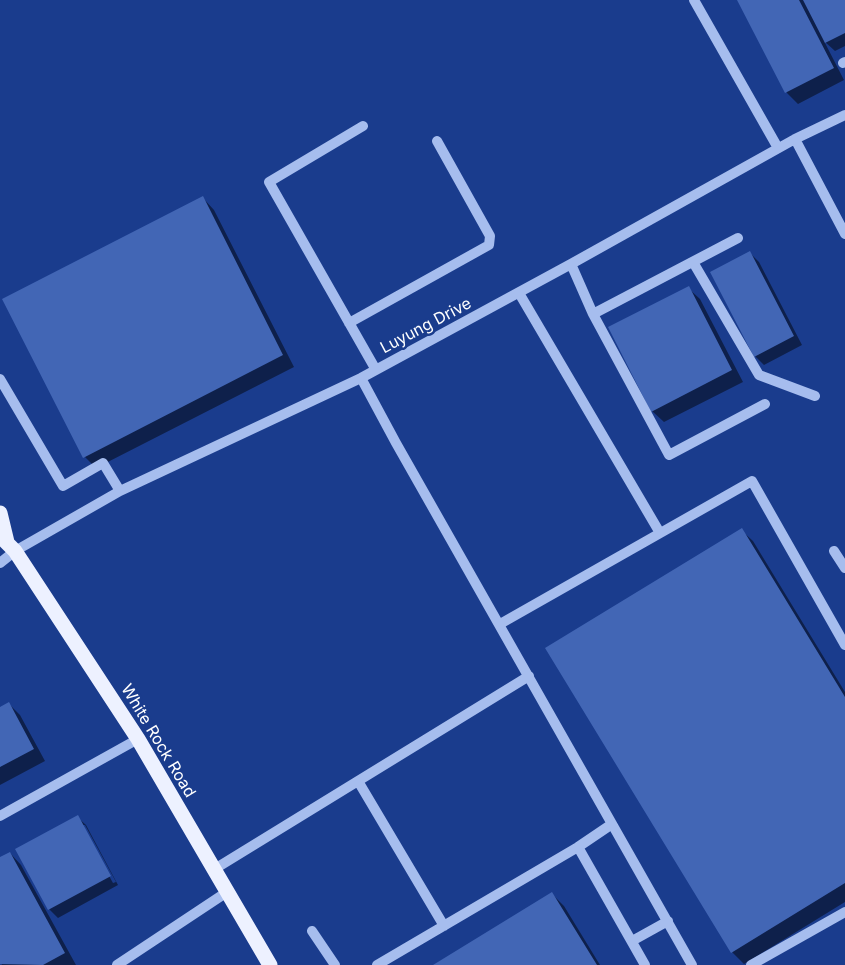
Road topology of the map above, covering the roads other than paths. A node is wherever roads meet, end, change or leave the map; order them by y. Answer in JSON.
{"nodes":[{"id":1,"x":694,"y":0,"type":"edge"},
{"id":2,"x":845,"y":115,"type":"edge"},
{"id":3,"x":363,"y":126,"type":"dead end"},
{"id":4,"x":795,"y":139,"type":"junction"},
{"id":5,"x":437,"y":141,"type":"dead end"},
{"id":6,"x":778,"y":148,"type":"junction"},
{"id":7,"x":845,"y":234,"type":"edge"},
{"id":8,"x":738,"y":238,"type":"dead end"},
{"id":9,"x":693,"y":262,"type":"junction"},
{"id":10,"x":571,"y":264,"type":"junction"},
{"id":11,"x":519,"y":293,"type":"junction"},
{"id":12,"x":593,"y":314,"type":"junction"},
{"id":13,"x":349,"y":323,"type":"junction"},
{"id":14,"x":375,"y":370,"type":"junction"},
{"id":15,"x":361,"y":378,"type":"junction"},
{"id":16,"x":0,"y":379,"type":"edge"},
{"id":17,"x":815,"y":396,"type":"dead end"},
{"id":18,"x":765,"y":404,"type":"dead end"},
{"id":19,"x":120,"y":490,"type":"junction"},
{"id":20,"x":0,"y":513,"type":"edge"},
{"id":21,"x":660,"y":533,"type":"junction"},
{"id":22,"x":7,"y":543,"type":"edge"},
{"id":23,"x":834,"y":551,"type":"dead end"},
{"id":24,"x":0,"y":563,"type":"edge"},
{"id":25,"x":845,"y":568,"type":"edge"},
{"id":26,"x":500,"y":624,"type":"junction"},
{"id":27,"x":845,"y":645,"type":"edge"},
{"id":28,"x":529,"y":676,"type":"junction"},
{"id":29,"x":138,"y":739,"type":"junction"},
{"id":30,"x":358,"y":781,"type":"junction"},
{"id":31,"x":0,"y":816,"type":"edge"},
{"id":32,"x":612,"y":824,"type":"junction"},
{"id":33,"x":578,"y":847,"type":"junction"},
{"id":34,"x":213,"y":870,"type":"junction"},
{"id":35,"x":227,"y":892,"type":"junction"},
{"id":36,"x":845,"y":912,"type":"edge"},
{"id":37,"x":668,"y":921,"type":"junction"},
{"id":38,"x":444,"y":926,"type":"junction"},
{"id":39,"x":312,"y":932,"type":"dead end"},
{"id":40,"x":632,"y":942,"type":"junction"},
{"id":41,"x":117,"y":965,"type":"edge"},
{"id":42,"x":270,"y":965,"type":"edge"},
{"id":43,"x":335,"y":965,"type":"edge"},
{"id":44,"x":377,"y":965,"type":"edge"},
{"id":45,"x":645,"y":965,"type":"edge"},
{"id":46,"x":692,"y":965,"type":"edge"},
{"id":47,"x":751,"y":965,"type":"edge"}],
"edges":[{"from":1,"to":6,"type":"street"},
{"from":2,"to":4,"type":"street","name":"Luyung Drive"},
{"from":3,"to":13,"type":"street"},
{"from":4,"to":6,"type":"street","name":"Luyung Drive"},
{"from":4,"to":7,"type":"street"},
{"from":5,"to":13,"type":"street"},
{"from":6,"to":10,"type":"street","name":"Luyung Drive"},
{"from":8,"to":9,"type":"street"},
{"from":9,"to":12,"type":"street"},
{"from":9,"to":17,"type":"street"},
{"from":10,"to":11,"type":"street","name":"Luyung Drive"},
{"from":10,"to":12,"type":"street"},
{"from":11,"to":14,"type":"street","name":"Luyung Drive"},
{"from":11,"to":21,"type":"street"},
{"from":12,"to":18,"type":"street"},
{"from":13,"to":14,"type":"street"},
{"from":14,"to":15,"type":"street","name":"Luyung Drive"},
{"from":15,"to":19,"type":"street","name":"Luyung Drive"},
{"from":15,"to":26,"type":"street"},
{"from":16,"to":19,"type":"street"},
{"from":19,"to":22,"type":"street","name":"Luyung Drive"},
{"from":20,"to":22,"type":"main road","name":"White Rock Road"},
{"from":21,"to":26,"type":"street"},
{"from":21,"to":27,"type":"street"},
{"from":22,"to":24,"type":"street","name":"Luyung Drive"},
{"from":22,"to":29,"type":"main road","name":"White Rock Road"},
{"from":23,"to":25,"type":"street"},
{"from":26,"to":28,"type":"street"},
{"from":28,"to":30,"type":"street"},
{"from":28,"to":32,"type":"street"},
{"from":29,"to":31,"type":"street"},
{"from":29,"to":34,"type":"main road","name":"White Rock Road"},
{"from":30,"to":34,"type":"street"},
{"from":30,"to":38,"type":"street"},
{"from":32,"to":33,"type":"street"},
{"from":32,"to":37,"type":"street"},
{"from":33,"to":38,"type":"street"},
{"from":33,"to":40,"type":"street"},
{"from":34,"to":35,"type":"main road","name":"White Rock Road"},
{"from":35,"to":41,"type":"street"},
{"from":35,"to":42,"type":"main road","name":"White Rock Road"},
{"from":36,"to":47,"type":"street"},
{"from":37,"to":40,"type":"street"},
{"from":37,"to":46,"type":"street"},
{"from":38,"to":44,"type":"street"},
{"from":39,"to":43,"type":"street"},
{"from":40,"to":45,"type":"street"}]}
